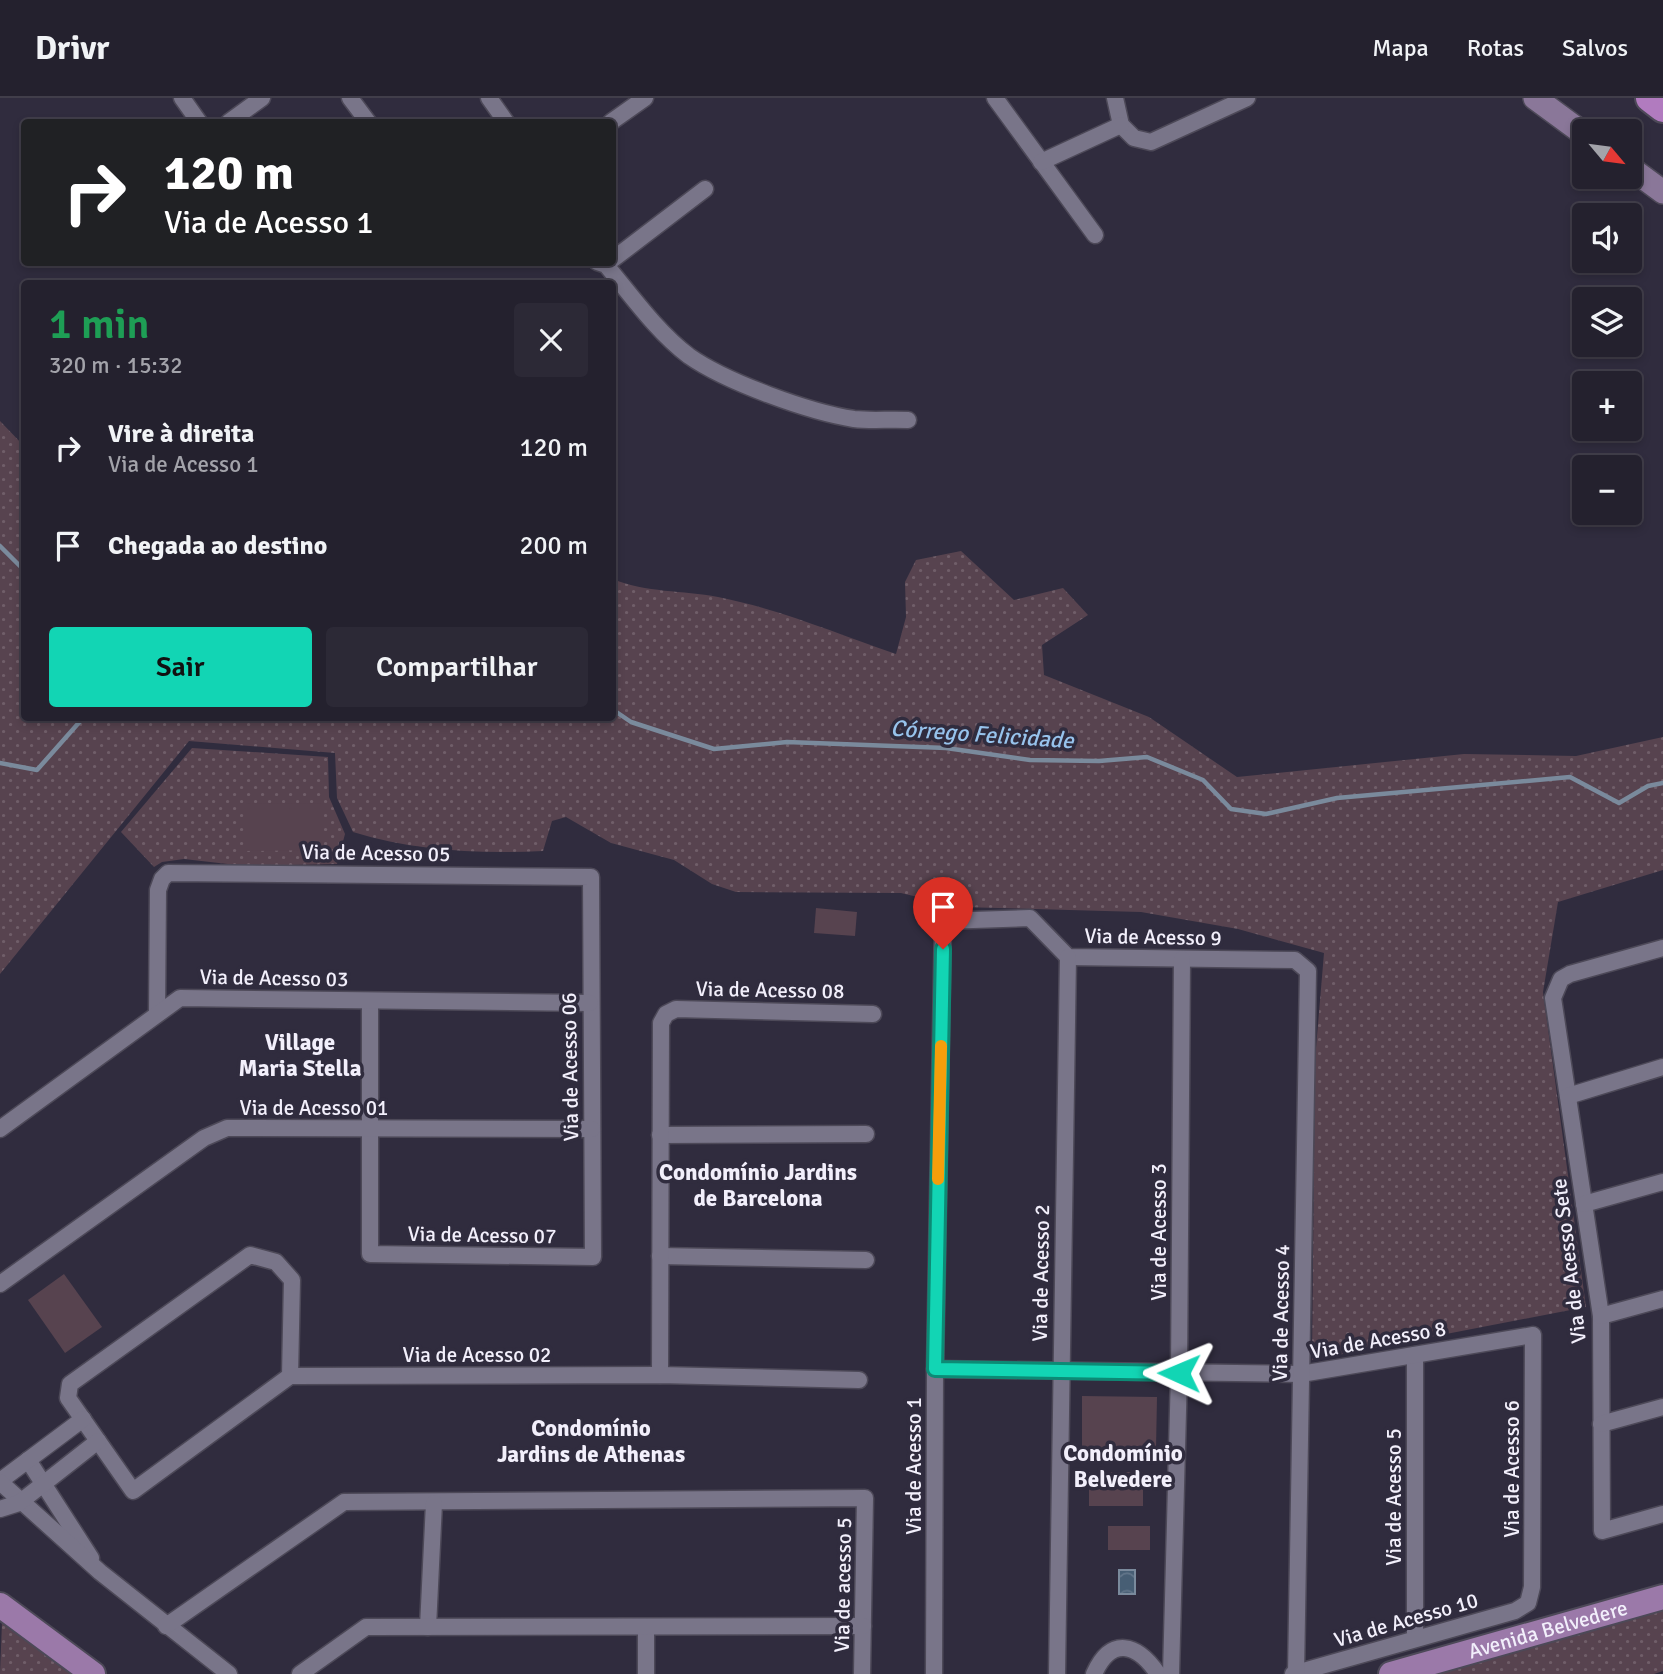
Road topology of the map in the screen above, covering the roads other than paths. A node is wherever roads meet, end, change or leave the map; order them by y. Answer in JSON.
{"nodes":[{"id":1,"x":182,"y":98,"type":"edge"},
{"id":2,"x":262,"y":98,"type":"edge"},
{"id":3,"x":350,"y":98,"type":"edge"},
{"id":4,"x":489,"y":98,"type":"edge"},
{"id":5,"x":645,"y":98,"type":"edge"},
{"id":6,"x":995,"y":98,"type":"edge"},
{"id":7,"x":1115,"y":98,"type":"edge"},
{"id":8,"x":1247,"y":98,"type":"edge"},
{"id":9,"x":1535,"y":98,"type":"edge"},
{"id":10,"x":1650,"y":98,"type":"edge"},
{"id":11,"x":1663,"y":108,"type":"edge"},
{"id":12,"x":198,"y":119,"type":"edge"},
{"id":13,"x":233,"y":119,"type":"edge"},
{"id":14,"x":366,"y":119,"type":"edge"},
{"id":15,"x":504,"y":119,"type":"edge"},
{"id":16,"x":615,"y":119,"type":"edge"},
{"id":17,"x":1121,"y":125,"type":"junction"},
{"id":18,"x":1572,"y":125,"type":"edge"},
{"id":19,"x":1041,"y":162,"type":"junction"},
{"id":20,"x":1642,"y":177,"type":"edge"},
{"id":21,"x":705,"y":189,"type":"dead end"},
{"id":22,"x":1663,"y":192,"type":"edge"},
{"id":23,"x":1095,"y":235,"type":"dead end"},
{"id":24,"x":616,"y":255,"type":"edge"},
{"id":25,"x":609,"y":266,"type":"edge"},
{"id":26,"x":908,"y":419,"type":"dead end"},
{"id":27,"x":591,"y":877,"type":"joint"},
{"id":28,"x":943,"y":922,"type":"joint"},
{"id":29,"x":1663,"y":948,"type":"edge"},
{"id":30,"x":1068,"y":957,"type":"junction"},
{"id":31,"x":1182,"y":959,"type":"junction"},
{"id":32,"x":1295,"y":961,"type":"joint"},
{"id":33,"x":370,"y":1001,"type":"junction"},
{"id":34,"x":590,"y":1003,"type":"junction"},
{"id":35,"x":157,"y":1014,"type":"junction"},
{"id":36,"x":873,"y":1014,"type":"dead end"},
{"id":37,"x":1663,"y":1068,"type":"edge"},
{"id":38,"x":1568,"y":1096,"type":"junction"},
{"id":39,"x":0,"y":1129,"type":"edge"},
{"id":40,"x":592,"y":1129,"type":"junction"},
{"id":41,"x":370,"y":1130,"type":"junction"},
{"id":42,"x":866,"y":1134,"type":"dead end"},
{"id":43,"x":660,"y":1135,"type":"junction"},
{"id":44,"x":1663,"y":1182,"type":"edge"},
{"id":45,"x":1584,"y":1203,"type":"junction"},
{"id":46,"x":660,"y":1256,"type":"junction"},
{"id":47,"x":593,"y":1257,"type":"joint"},
{"id":48,"x":866,"y":1260,"type":"dead end"},
{"id":49,"x":0,"y":1284,"type":"edge"},
{"id":50,"x":1663,"y":1299,"type":"edge"},
{"id":51,"x":1601,"y":1316,"type":"junction"},
{"id":52,"x":1533,"y":1335,"type":"joint"},
{"id":53,"x":1415,"y":1355,"type":"junction"},
{"id":54,"x":935,"y":1369,"type":"junction"},
{"id":55,"x":1060,"y":1371,"type":"junction"},
{"id":56,"x":1179,"y":1373,"type":"junction"},
{"id":57,"x":1301,"y":1374,"type":"junction"},
{"id":58,"x":290,"y":1376,"type":"junction"},
{"id":59,"x":660,"y":1376,"type":"junction"},
{"id":60,"x":859,"y":1380,"type":"dead end"},
{"id":61,"x":1663,"y":1407,"type":"edge"},
{"id":62,"x":83,"y":1419,"type":"junction"},
{"id":63,"x":1601,"y":1424,"type":"junction"},
{"id":64,"x":98,"y":1441,"type":"junction"},
{"id":65,"x":28,"y":1460,"type":"junction"},
{"id":66,"x":0,"y":1482,"type":"edge"},
{"id":67,"x":44,"y":1482,"type":"junction"},
{"id":68,"x":19,"y":1503,"type":"junction"},
{"id":69,"x":433,"y":1503,"type":"junction"},
{"id":70,"x":0,"y":1509,"type":"edge"},
{"id":71,"x":1663,"y":1514,"type":"edge"},
{"id":72,"x":100,"y":1572,"type":"junction"},
{"id":73,"x":1663,"y":1597,"type":"edge"},
{"id":74,"x":1528,"y":1602,"type":"joint"},
{"id":75,"x":0,"y":1605,"type":"edge"},
{"id":76,"x":166,"y":1626,"type":"junction"},
{"id":77,"x":863,"y":1626,"type":"junction"},
{"id":78,"x":428,"y":1627,"type":"junction"},
{"id":79,"x":646,"y":1628,"type":"junction"},
{"id":80,"x":1415,"y":1638,"type":"junction"},
{"id":81,"x":93,"y":1674,"type":"edge"},
{"id":82,"x":229,"y":1674,"type":"edge"},
{"id":83,"x":300,"y":1674,"type":"edge"},
{"id":84,"x":646,"y":1674,"type":"edge"},
{"id":85,"x":862,"y":1674,"type":"edge"},
{"id":86,"x":934,"y":1674,"type":"edge"},
{"id":87,"x":1057,"y":1674,"type":"edge"},
{"id":88,"x":1094,"y":1674,"type":"edge"},
{"id":89,"x":1157,"y":1674,"type":"edge"},
{"id":90,"x":1171,"y":1674,"type":"edge"},
{"id":91,"x":1295,"y":1674,"type":"edge"},
{"id":92,"x":1391,"y":1674,"type":"edge"}],
"edges":[{"from":1,"to":12,"type":"street"},
{"from":2,"to":13,"type":"street"},
{"from":3,"to":14,"type":"street"},
{"from":4,"to":15,"type":"street"},
{"from":5,"to":16,"type":"street"},
{"from":6,"to":19,"type":"street"},
{"from":7,"to":17,"type":"street"},
{"from":8,"to":17,"type":"street"},
{"from":9,"to":18,"type":"main road"},
{"from":10,"to":11,"type":"highway"},
{"from":17,"to":19,"type":"street"},
{"from":19,"to":23,"type":"street"},
{"from":20,"to":22,"type":"main road"},
{"from":21,"to":24,"type":"street"},
{"from":25,"to":26,"type":"street"},
{"from":27,"to":34,"type":"street","name":"Via de Acesso 06"},
{"from":27,"to":35,"type":"street","name":"Via de Acesso 05"},
{"from":28,"to":30,"type":"street","name":"Via de Acesso 9"},
{"from":28,"to":54,"type":"street","name":"Via de Acesso 1"},
{"from":29,"to":38,"type":"street","name":"Via de Acesso Sete"},
{"from":30,"to":31,"type":"street","name":"Via de Acesso 9"},
{"from":30,"to":55,"type":"street","name":"Via de Acesso 2"},
{"from":31,"to":32,"type":"street","name":"Via de Acesso 9"},
{"from":31,"to":56,"type":"street","name":"Via de Acesso 3"},
{"from":32,"to":57,"type":"street","name":"Via de Acesso 4"},
{"from":33,"to":34,"type":"street","name":"Via de Acesso 03"},
{"from":33,"to":35,"type":"street","name":"Via de Acesso 03"},
{"from":33,"to":41,"type":"street"},
{"from":34,"to":40,"type":"street","name":"Via de Acesso 06"},
{"from":35,"to":39,"type":"street","name":"Via de Acesso 03"},
{"from":36,"to":43,"type":"street","name":"Via de Acesso 08"},
{"from":37,"to":38,"type":"street"},
{"from":38,"to":45,"type":"street","name":"Via de Acesso Sete"},
{"from":40,"to":41,"type":"street","name":"Via de Acesso 01"},
{"from":40,"to":47,"type":"street","name":"Via de Acesso 06"},
{"from":41,"to":47,"type":"street","name":"Via de Acesso 07"},
{"from":41,"to":49,"type":"street","name":"Via de Acesso 01"},
{"from":42,"to":43,"type":"street"},
{"from":43,"to":46,"type":"street"},
{"from":44,"to":45,"type":"street"},
{"from":45,"to":51,"type":"street","name":"Via de Acesso Sete"},
{"from":46,"to":48,"type":"street"},
{"from":46,"to":59,"type":"street"},
{"from":50,"to":51,"type":"street"},
{"from":51,"to":63,"type":"street","name":"Via de Acesso Sete"},
{"from":52,"to":53,"type":"street","name":"Via de Acesso 8"},
{"from":52,"to":74,"type":"street","name":"Via de Acesso 6"},
{"from":53,"to":57,"type":"street","name":"Via de Acesso 8"},
{"from":53,"to":80,"type":"street","name":"Via de Acesso 5"},
{"from":54,"to":55,"type":"street","name":"Via de Acesso 8"},
{"from":54,"to":86,"type":"street","name":"Via de Acesso 1"},
{"from":55,"to":56,"type":"street","name":"Via de Acesso 8"},
{"from":55,"to":87,"type":"street","name":"Via de Acesso 2"},
{"from":56,"to":57,"type":"street","name":"Via de Acesso 8"},
{"from":56,"to":90,"type":"street","name":"Via de Acesso 3"},
{"from":57,"to":91,"type":"street","name":"Via de Acesso 4"},
{"from":58,"to":59,"type":"street","name":"Via de Acesso 02"},
{"from":58,"to":62,"type":"street"},
{"from":58,"to":64,"type":"street"},
{"from":59,"to":60,"type":"street","name":"Via de Acesso 02"},
{"from":61,"to":63,"type":"street"},
{"from":62,"to":64,"type":"street"},
{"from":62,"to":65,"type":"street"},
{"from":63,"to":71,"type":"street","name":"Via de Acesso Sete"},
{"from":64,"to":67,"type":"street"},
{"from":65,"to":66,"type":"street"},
{"from":65,"to":67,"type":"street"},
{"from":66,"to":68,"type":"street"},
{"from":67,"to":68,"type":"street"},
{"from":67,"to":72,"type":"street"},
{"from":68,"to":70,"type":"street"},
{"from":68,"to":72,"type":"street"},
{"from":69,"to":76,"type":"street"},
{"from":69,"to":77,"type":"street","name":"Via de acesso 5"},
{"from":69,"to":78,"type":"street"},
{"from":72,"to":76,"type":"street"},
{"from":73,"to":92,"type":"main road","name":"Avenida Belvedere"},
{"from":74,"to":80,"type":"street","name":"Via de Acesso 10"},
{"from":75,"to":81,"type":"main road"},
{"from":76,"to":82,"type":"street"},
{"from":77,"to":79,"type":"street"},
{"from":77,"to":85,"type":"street","name":"Via de acesso 5"},
{"from":78,"to":79,"type":"street"},
{"from":78,"to":83,"type":"street"},
{"from":79,"to":84,"type":"street"},
{"from":80,"to":91,"type":"street","name":"Via de Acesso 10"},
{"from":88,"to":89,"type":"street"}]}
